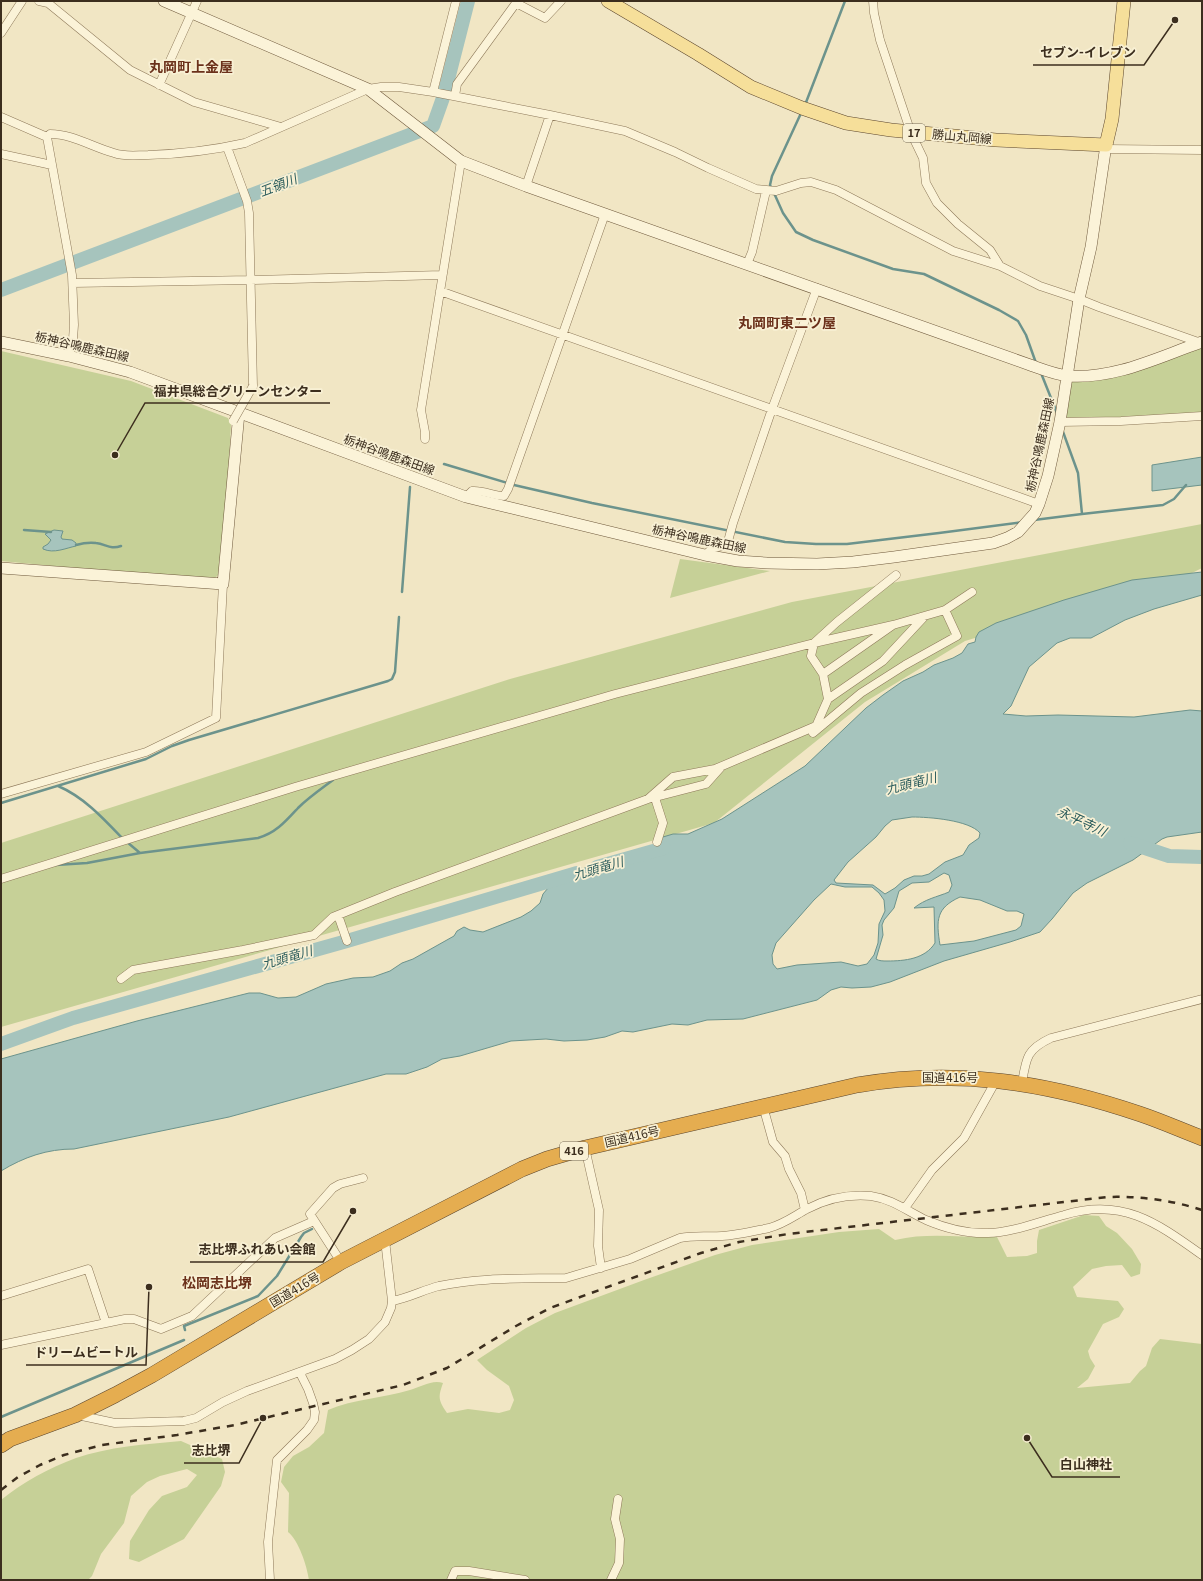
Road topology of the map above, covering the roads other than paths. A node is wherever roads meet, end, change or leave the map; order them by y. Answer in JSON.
{"nodes":[{"id":1,"x":22,"y":1,"type":"edge"},
{"id":2,"x":164,"y":1,"type":"edge"},
{"id":3,"x":197,"y":1,"type":"edge"},
{"id":4,"x":456,"y":1,"type":"edge"},
{"id":5,"x":561,"y":1,"type":"edge"},
{"id":6,"x":608,"y":1,"type":"edge"},
{"id":7,"x":873,"y":1,"type":"edge"},
{"id":8,"x":1124,"y":1,"type":"edge"},
{"id":9,"x":45,"y":2,"type":"edge"},
{"id":10,"x":191,"y":13,"type":"junction"},
{"id":11,"x":1,"y":33,"type":"edge"},
{"id":12,"x":159,"y":85,"type":"junction"},
{"id":13,"x":368,"y":89,"type":"junction"},
{"id":14,"x":433,"y":92,"type":"junction"},
{"id":15,"x":455,"y":96,"type":"junction"},
{"id":16,"x":550,"y":115,"type":"junction"},
{"id":17,"x":1,"y":117,"type":"edge"},
{"id":18,"x":281,"y":127,"type":"junction"},
{"id":19,"x":911,"y":133,"type":"junction"},
{"id":20,"x":47,"y":137,"type":"junction"},
{"id":21,"x":226,"y":147,"type":"junction"},
{"id":22,"x":1106,"y":147,"type":"junction"},
{"id":23,"x":1202,"y":150,"type":"edge"},
{"id":24,"x":1,"y":154,"type":"edge"},
{"id":25,"x":461,"y":161,"type":"junction"},
{"id":26,"x":52,"y":165,"type":"junction"},
{"id":27,"x":526,"y":186,"type":"junction"},
{"id":28,"x":766,"y":191,"type":"junction"},
{"id":29,"x":605,"y":214,"type":"junction"},
{"id":30,"x":747,"y":264,"type":"junction"},
{"id":31,"x":1000,"y":266,"type":"junction"},
{"id":32,"x":442,"y":275,"type":"junction"},
{"id":33,"x":251,"y":280,"type":"junction"},
{"id":34,"x":72,"y":283,"type":"junction"},
{"id":35,"x":816,"y":288,"type":"junction"},
{"id":36,"x":440,"y":291,"type":"junction"},
{"id":37,"x":1079,"y":299,"type":"junction"},
{"id":38,"x":562,"y":334,"type":"junction"},
{"id":39,"x":1,"y":342,"type":"edge"},
{"id":40,"x":1201,"y":343,"type":"edge"},
{"id":41,"x":69,"y":356,"type":"junction"},
{"id":42,"x":1067,"y":376,"type":"junction"},
{"id":43,"x":772,"y":409,"type":"junction"},
{"id":44,"x":1202,"y":416,"type":"edge"},
{"id":45,"x":236,"y":417,"type":"junction"},
{"id":46,"x":1060,"y":422,"type":"junction"},
{"id":47,"x":425,"y":439,"type":"dead end"},
{"id":48,"x":466,"y":497,"type":"junction"},
{"id":49,"x":1037,"y":508,"type":"junction"},
{"id":50,"x":705,"y":555,"type":"junction"},
{"id":51,"x":1,"y":568,"type":"edge"},
{"id":52,"x":896,"y":575,"type":"dead end"},
{"id":53,"x":223,"y":584,"type":"junction"},
{"id":54,"x":972,"y":592,"type":"dead end"},
{"id":55,"x":945,"y":610,"type":"junction"},
{"id":56,"x":926,"y":616,"type":"junction"},
{"id":57,"x":892,"y":625,"type":"junction"},
{"id":58,"x":814,"y":643,"type":"junction"},
{"id":59,"x":823,"y":674,"type":"junction"},
{"id":60,"x":828,"y":699,"type":"junction"},
{"id":61,"x":816,"y":726,"type":"junction"},
{"id":62,"x":722,"y":766,"type":"junction"},
{"id":63,"x":1,"y":794,"type":"edge"},
{"id":64,"x":652,"y":798,"type":"junction"},
{"id":65,"x":657,"y":842,"type":"dead end"},
{"id":66,"x":1,"y":879,"type":"edge"},
{"id":67,"x":338,"y":915,"type":"junction"},
{"id":68,"x":347,"y":941,"type":"dead end"},
{"id":69,"x":121,"y":979,"type":"dead end"},
{"id":70,"x":1202,"y":999,"type":"edge"},
{"id":71,"x":993,"y":1079,"type":"junction"},
{"id":72,"x":1022,"y":1083,"type":"junction"},
{"id":73,"x":762,"y":1106,"type":"junction"},
{"id":74,"x":1202,"y":1138,"type":"edge"},
{"id":75,"x":585,"y":1148,"type":"junction"},
{"id":76,"x":363,"y":1178,"type":"dead end"},
{"id":77,"x":905,"y":1208,"type":"junction"},
{"id":78,"x":806,"y":1210,"type":"junction"},
{"id":79,"x":314,"y":1221,"type":"junction"},
{"id":80,"x":385,"y":1240,"type":"junction"},
{"id":81,"x":1202,"y":1255,"type":"edge"},
{"id":82,"x":341,"y":1262,"type":"junction"},
{"id":83,"x":601,"y":1268,"type":"junction"},
{"id":84,"x":1,"y":1296,"type":"edge"},
{"id":85,"x":392,"y":1301,"type":"junction"},
{"id":86,"x":106,"y":1324,"type":"junction"},
{"id":87,"x":1,"y":1345,"type":"edge"},
{"id":88,"x":300,"y":1373,"type":"junction"},
{"id":89,"x":75,"y":1415,"type":"junction"},
{"id":90,"x":1,"y":1445,"type":"edge"},
{"id":91,"x":618,"y":1499,"type":"dead end"},
{"id":92,"x":270,"y":1580,"type":"edge"},
{"id":93,"x":451,"y":1580,"type":"edge"},
{"id":94,"x":525,"y":1580,"type":"edge"},
{"id":95,"x":611,"y":1580,"type":"edge"}],
"edges":[{"from":1,"to":11,"type":"street"},
{"from":2,"to":10,"type":"street"},
{"from":3,"to":10,"type":"street"},
{"from":4,"to":14,"type":"street"},
{"from":5,"to":15,"type":"street"},
{"from":6,"to":19,"type":"main road","name":"勝山丸岡線","number":"17"},
{"from":7,"to":19,"type":"street"},
{"from":8,"to":22,"type":"main road"},
{"from":9,"to":12,"type":"street"},
{"from":10,"to":12,"type":"street"},
{"from":10,"to":13,"type":"street"},
{"from":12,"to":18,"type":"street"},
{"from":13,"to":14,"type":"street"},
{"from":13,"to":18,"type":"street"},
{"from":13,"to":25,"type":"street"},
{"from":14,"to":15,"type":"street"},
{"from":15,"to":16,"type":"street"},
{"from":16,"to":27,"type":"street"},
{"from":16,"to":28,"type":"street"},
{"from":17,"to":20,"type":"street"},
{"from":18,"to":21,"type":"street"},
{"from":19,"to":22,"type":"main road","name":"勝山丸岡線","number":"17"},
{"from":19,"to":31,"type":"street"},
{"from":20,"to":21,"type":"street"},
{"from":20,"to":26,"type":"street"},
{"from":21,"to":33,"type":"street"},
{"from":22,"to":23,"type":"street"},
{"from":22,"to":37,"type":"street","name":"栃神谷鳴鹿森田線"},
{"from":24,"to":26,"type":"street"},
{"from":25,"to":27,"type":"street"},
{"from":25,"to":32,"type":"street"},
{"from":26,"to":34,"type":"street"},
{"from":27,"to":29,"type":"street"},
{"from":28,"to":30,"type":"street"},
{"from":28,"to":31,"type":"street"},
{"from":29,"to":30,"type":"street"},
{"from":29,"to":38,"type":"street"},
{"from":30,"to":35,"type":"street"},
{"from":31,"to":37,"type":"street"},
{"from":32,"to":33,"type":"street"},
{"from":32,"to":36,"type":"street"},
{"from":33,"to":34,"type":"street"},
{"from":33,"to":45,"type":"street","bridge":true},
{"from":34,"to":41,"type":"street"},
{"from":35,"to":42,"type":"street"},
{"from":35,"to":43,"type":"street"},
{"from":36,"to":38,"type":"street"},
{"from":36,"to":47,"type":"street"},
{"from":37,"to":40,"type":"street"},
{"from":37,"to":42,"type":"street","name":"栃神谷鳴鹿森田線"},
{"from":38,"to":43,"type":"street"},
{"from":38,"to":48,"type":"street"},
{"from":39,"to":41,"type":"street","name":"栃神谷鳴鹿森田線"},
{"from":40,"to":42,"type":"street"},
{"from":41,"to":45,"type":"street","name":"栃神谷鳴鹿森田線"},
{"from":42,"to":46,"type":"street","name":"栃神谷鳴鹿森田線"},
{"from":43,"to":49,"type":"street"},
{"from":43,"to":50,"type":"street"},
{"from":44,"to":46,"type":"street"},
{"from":45,"to":48,"type":"street","name":"栃神谷鳴鹿森田線"},
{"from":45,"to":53,"type":"street"},
{"from":46,"to":49,"type":"street","name":"栃神谷鳴鹿森田線"},
{"from":48,"to":50,"type":"street","name":"栃神谷鳴鹿森田線"},
{"from":49,"to":50,"type":"street","name":"栃神谷鳴鹿森田線"},
{"from":51,"to":53,"type":"street"},
{"from":52,"to":58,"type":"street"},
{"from":53,"to":63,"type":"street"},
{"from":54,"to":55,"type":"street"},
{"from":55,"to":56,"type":"street"},
{"from":55,"to":61,"type":"street"},
{"from":56,"to":57,"type":"street"},
{"from":56,"to":60,"type":"street"},
{"from":57,"to":58,"type":"street"},
{"from":57,"to":59,"type":"street"},
{"from":58,"to":59,"type":"street"},
{"from":58,"to":66,"type":"street"},
{"from":59,"to":60,"type":"street"},
{"from":60,"to":61,"type":"street"},
{"from":61,"to":62,"type":"street"},
{"from":62,"to":64,"type":"street"},
{"from":62,"to":64,"type":"street"},
{"from":64,"to":65,"type":"street"},
{"from":64,"to":67,"type":"street"},
{"from":67,"to":68,"type":"street"},
{"from":67,"to":69,"type":"street"},
{"from":70,"to":72,"type":"street"},
{"from":71,"to":72,"type":"highway","name":"国道416号","number":"416"},
{"from":71,"to":73,"type":"highway","name":"国道416号","number":"416"},
{"from":71,"to":77,"type":"street"},
{"from":72,"to":74,"type":"highway","name":"国道416号","number":"416"},
{"from":73,"to":75,"type":"highway","name":"国道416号","number":"416"},
{"from":73,"to":78,"type":"street"},
{"from":75,"to":80,"type":"highway","name":"国道416号","number":"416"},
{"from":75,"to":83,"type":"street"},
{"from":76,"to":79,"type":"street"},
{"from":77,"to":78,"type":"street"},
{"from":77,"to":81,"type":"street"},
{"from":78,"to":83,"type":"street"},
{"from":79,"to":82,"type":"street"},
{"from":79,"to":86,"type":"street"},
{"from":80,"to":82,"type":"highway","name":"国道416号","number":"416"},
{"from":80,"to":85,"type":"street"},
{"from":82,"to":89,"type":"highway","name":"国道416号","number":"416"},
{"from":83,"to":85,"type":"street"},
{"from":84,"to":86,"type":"street"},
{"from":85,"to":88,"type":"street"},
{"from":86,"to":87,"type":"street"},
{"from":88,"to":89,"type":"street"},
{"from":88,"to":92,"type":"street"},
{"from":89,"to":90,"type":"highway","name":"国道416号","number":"416"},
{"from":91,"to":95,"type":"street"},
{"from":93,"to":94,"type":"street"}]}
